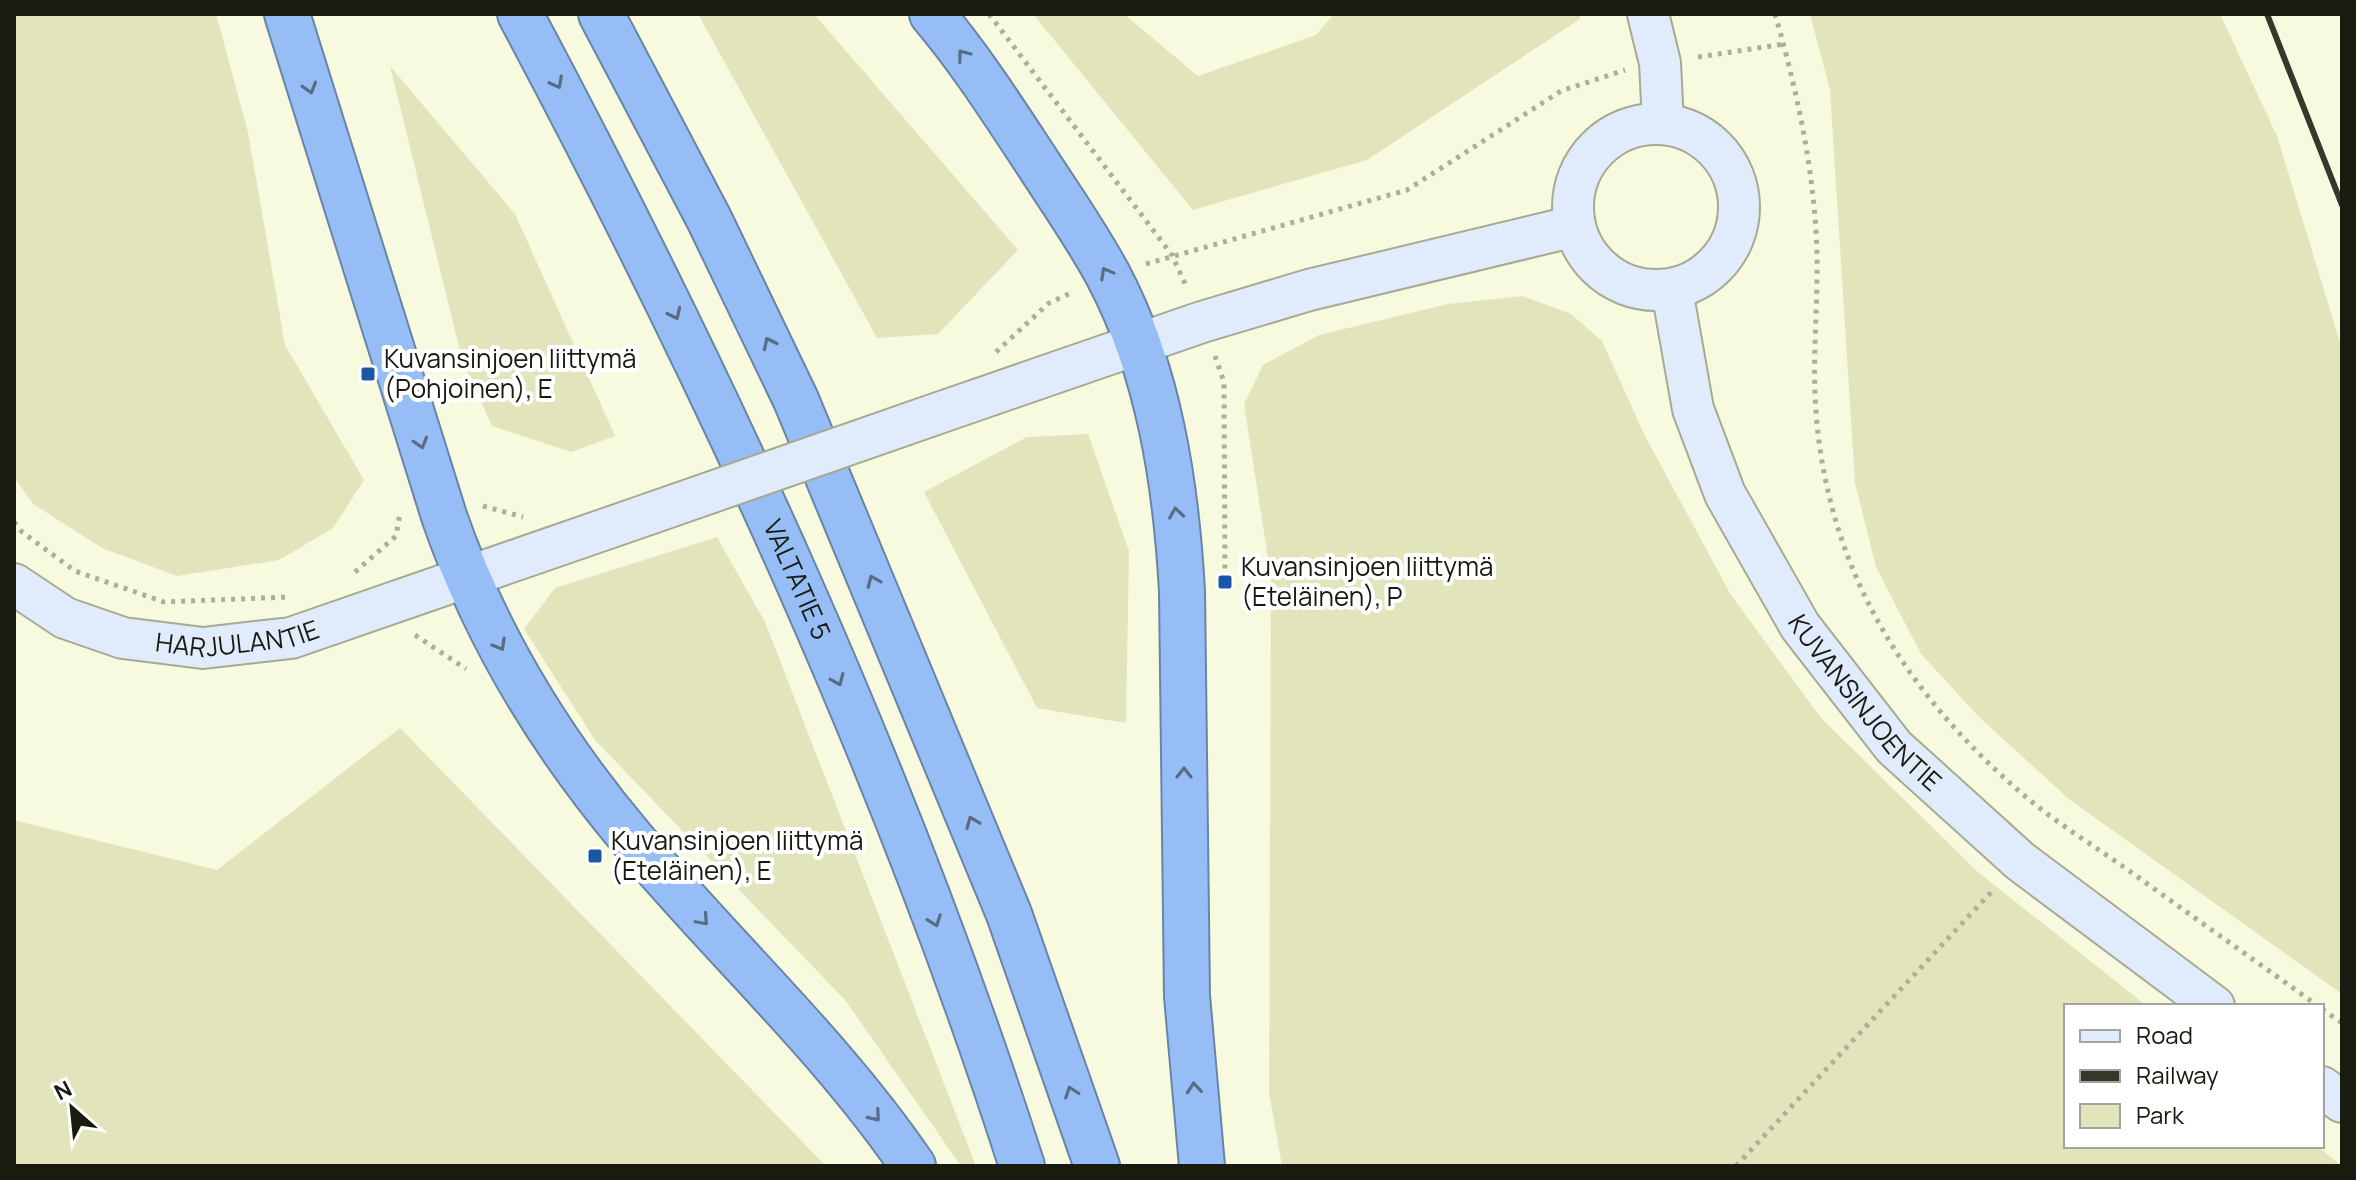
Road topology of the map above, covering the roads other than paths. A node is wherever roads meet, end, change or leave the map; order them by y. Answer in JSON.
{"nodes":[{"id":1,"x":287,"y":14,"type":"edge"},
{"id":2,"x":520,"y":14,"type":"edge"},
{"id":3,"x":601,"y":14,"type":"edge"},
{"id":4,"x":932,"y":14,"type":"edge"},
{"id":5,"x":1648,"y":14,"type":"edge"},
{"id":6,"x":1663,"y":123,"type":"junction"},
{"id":7,"x":1575,"y":226,"type":"junction"},
{"id":8,"x":1672,"y":290,"type":"junction"},
{"id":9,"x":1137,"y":344,"type":"junction"},
{"id":10,"x":464,"y":575,"type":"junction"},
{"id":11,"x":14,"y":584,"type":"edge"},
{"id":12,"x":2211,"y":1004,"type":"edge"},
{"id":13,"x":2324,"y":1088,"type":"edge"},
{"id":14,"x":2342,"y":1102,"type":"edge"},
{"id":15,"x":913,"y":1166,"type":"edge"},
{"id":16,"x":1022,"y":1166,"type":"edge"},
{"id":17,"x":1097,"y":1166,"type":"edge"},
{"id":18,"x":1202,"y":1166,"type":"edge"}],
"edges":[{"from":1,"to":10,"type":"highway","one_way":true},
{"from":2,"to":16,"type":"highway","name":"VALTATIE 5","one_way":true},
{"from":17,"to":3,"type":"highway","one_way":true},
{"from":9,"to":4,"type":"highway","one_way":true},
{"from":5,"to":6,"type":"street"},
{"from":6,"to":7,"type":"street"},
{"from":6,"to":8,"type":"street"},
{"from":7,"to":8,"type":"street"},
{"from":7,"to":9,"type":"street","name":"HARJULANTIE"},
{"from":8,"to":12,"type":"street","name":"KUVANSINJOENTIE"},
{"from":9,"to":10,"type":"street","name":"HARJULANTIE","bridge":true},
{"from":18,"to":9,"type":"highway","one_way":true},
{"from":10,"to":11,"type":"street","name":"HARJULANTIE"},
{"from":10,"to":15,"type":"highway","one_way":true},
{"from":13,"to":14,"type":"street"}]}
